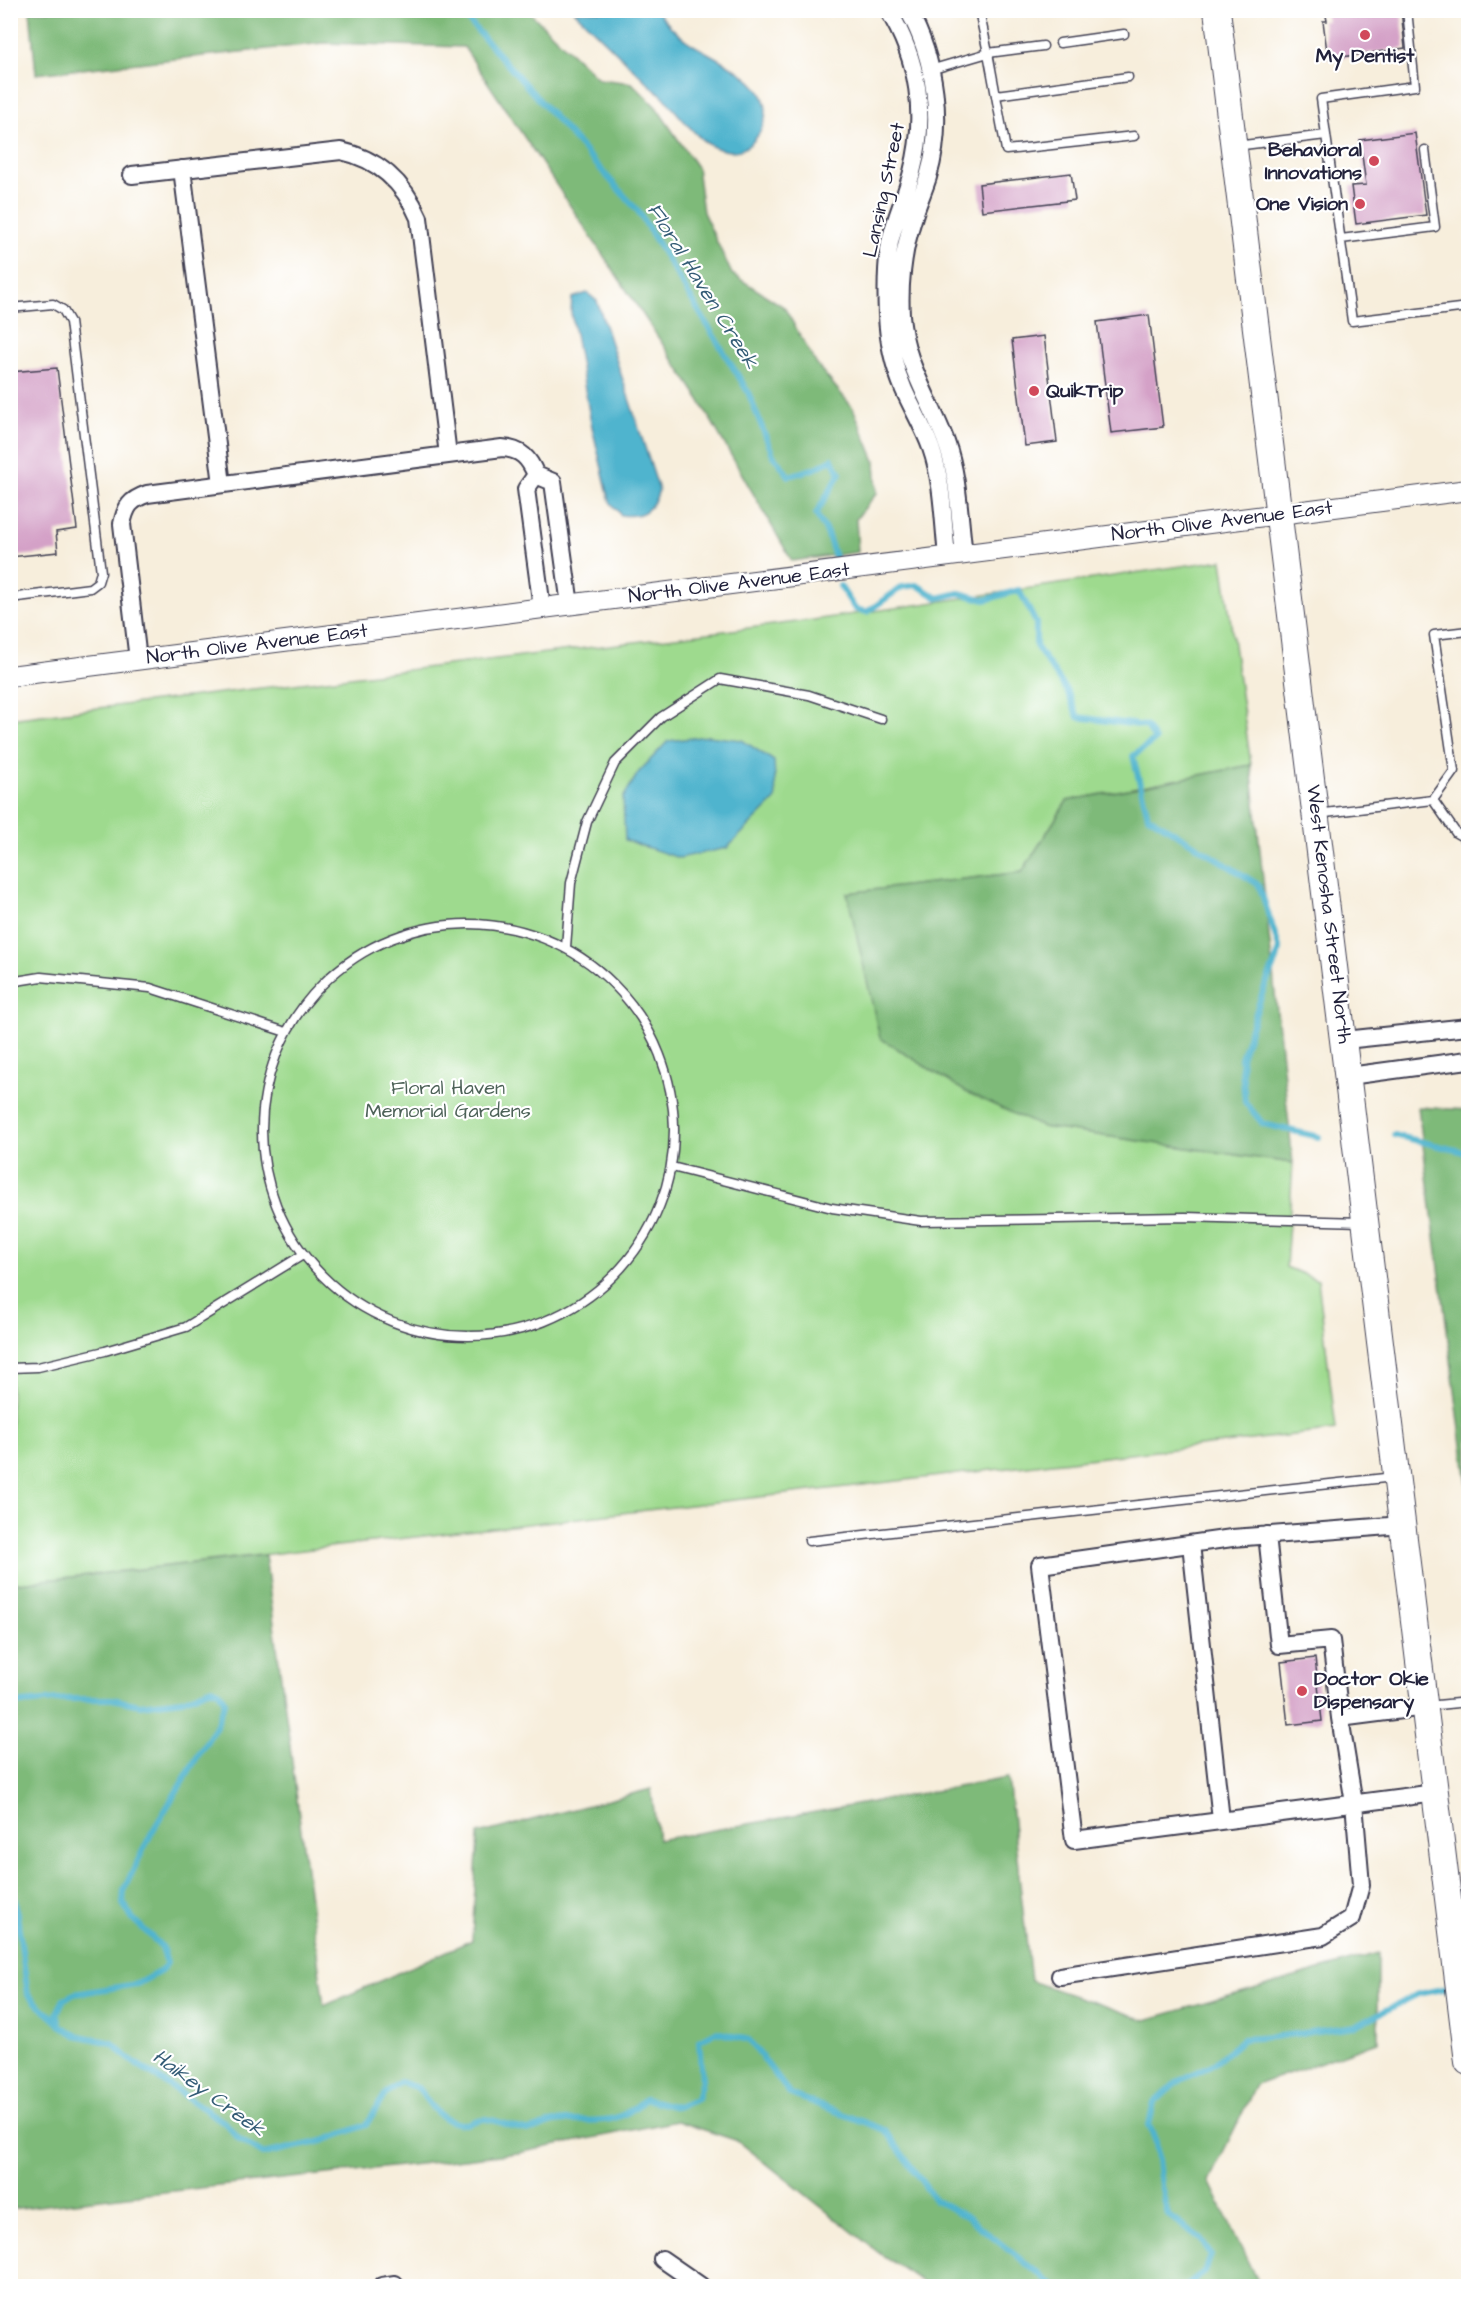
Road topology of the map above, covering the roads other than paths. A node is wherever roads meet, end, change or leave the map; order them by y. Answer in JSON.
{"nodes":[{"id":1,"x":888,"y":10,"type":"edge"},
{"id":2,"x":908,"y":10,"type":"edge"},
{"id":3,"x":979,"y":10,"type":"edge"},
{"id":4,"x":1217,"y":10,"type":"edge"},
{"id":5,"x":1407,"y":10,"type":"edge"},
{"id":6,"x":1124,"y":34,"type":"dead end"},
{"id":7,"x":1060,"y":43,"type":"dead end"},
{"id":8,"x":1043,"y":46,"type":"dead end"},
{"id":9,"x":988,"y":53,"type":"junction"},
{"id":10,"x":922,"y":72,"type":"junction"},
{"id":11,"x":1128,"y":77,"type":"dead end"},
{"id":12,"x":996,"y":95,"type":"junction"},
{"id":13,"x":1326,"y":135,"type":"junction"},
{"id":14,"x":1134,"y":136,"type":"dead end"},
{"id":15,"x":1235,"y":146,"type":"junction"},
{"id":16,"x":1425,"y":150,"type":"dead end"},
{"id":17,"x":182,"y":169,"type":"junction"},
{"id":18,"x":132,"y":175,"type":"dead end"},
{"id":19,"x":1341,"y":239,"type":"junction"},
{"id":20,"x":10,"y":308,"type":"edge"},
{"id":21,"x":1468,"y":308,"type":"edge"},
{"id":22,"x":448,"y":455,"type":"junction"},
{"id":23,"x":536,"y":475,"type":"junction"},
{"id":24,"x":222,"y":484,"type":"junction"},
{"id":25,"x":1468,"y":490,"type":"edge"},
{"id":26,"x":1280,"y":514,"type":"junction"},
{"id":27,"x":558,"y":523,"type":"junction"},
{"id":28,"x":531,"y":527,"type":"junction"},
{"id":29,"x":955,"y":555,"type":"junction"},
{"id":30,"x":10,"y":598,"type":"edge"},
{"id":31,"x":570,"y":604,"type":"junction"},
{"id":32,"x":542,"y":608,"type":"junction"},
{"id":33,"x":1468,"y":631,"type":"edge"},
{"id":34,"x":138,"y":660,"type":"junction"},
{"id":35,"x":10,"y":676,"type":"edge"},
{"id":36,"x":881,"y":719,"type":"dead end"},
{"id":37,"x":1432,"y":800,"type":"junction"},
{"id":38,"x":1317,"y":814,"type":"junction"},
{"id":39,"x":1468,"y":840,"type":"edge"},
{"id":40,"x":566,"y":947,"type":"junction"},
{"id":41,"x":10,"y":982,"type":"edge"},
{"id":42,"x":1468,"y":1027,"type":"edge"},
{"id":43,"x":286,"y":1032,"type":"junction"},
{"id":44,"x":1345,"y":1040,"type":"junction"},
{"id":45,"x":1468,"y":1060,"type":"edge"},
{"id":46,"x":1349,"y":1076,"type":"junction"},
{"id":47,"x":672,"y":1167,"type":"junction"},
{"id":48,"x":1366,"y":1222,"type":"junction"},
{"id":49,"x":301,"y":1256,"type":"junction"},
{"id":50,"x":10,"y":1368,"type":"edge"},
{"id":51,"x":1397,"y":1477,"type":"junction"},
{"id":52,"x":1402,"y":1525,"type":"junction"},
{"id":53,"x":1267,"y":1535,"type":"junction"},
{"id":54,"x":810,"y":1541,"type":"dead end"},
{"id":55,"x":1191,"y":1544,"type":"junction"},
{"id":56,"x":1468,"y":1702,"type":"edge"},
{"id":57,"x":1425,"y":1707,"type":"junction"},
{"id":58,"x":1340,"y":1718,"type":"junction"},
{"id":59,"x":1436,"y":1793,"type":"junction"},
{"id":60,"x":1354,"y":1803,"type":"junction"},
{"id":61,"x":1221,"y":1820,"type":"junction"},
{"id":62,"x":1060,"y":1976,"type":"dead end"},
{"id":63,"x":1468,"y":2054,"type":"edge"},
{"id":64,"x":662,"y":2259,"type":"dead end"},
{"id":65,"x":701,"y":2286,"type":"edge"}],
"edges":[{"from":1,"to":10,"type":"street","name":"Lansing Street"},
{"from":2,"to":10,"type":"street","name":"Lansing Street"},
{"from":3,"to":9,"type":"lane"},
{"from":4,"to":15,"type":"main road","name":"West Kenosha Street North"},
{"from":5,"to":13,"type":"lane"},
{"from":6,"to":7,"type":"lane"},
{"from":8,"to":9,"type":"lane"},
{"from":9,"to":10,"type":"lane"},
{"from":9,"to":12,"type":"lane"},
{"from":10,"to":29,"type":"street","name":"Lansing Street"},
{"from":11,"to":12,"type":"lane"},
{"from":12,"to":14,"type":"lane"},
{"from":13,"to":15,"type":"lane"},
{"from":13,"to":19,"type":"lane"},
{"from":15,"to":26,"type":"main road","name":"West Kenosha Street North"},
{"from":16,"to":19,"type":"lane"},
{"from":17,"to":18,"type":"street"},
{"from":17,"to":22,"type":"street"},
{"from":17,"to":24,"type":"street"},
{"from":19,"to":21,"type":"lane"},
{"from":20,"to":30,"type":"lane"},
{"from":22,"to":23,"type":"street"},
{"from":22,"to":24,"type":"street"},
{"from":23,"to":27,"type":"street"},
{"from":23,"to":28,"type":"street"},
{"from":24,"to":34,"type":"street"},
{"from":25,"to":26,"type":"street","name":"North Olive Avenue East"},
{"from":26,"to":29,"type":"street","name":"North Olive Avenue East"},
{"from":26,"to":38,"type":"main road","name":"West Kenosha Street North"},
{"from":27,"to":28,"type":"street"},
{"from":27,"to":31,"type":"street"},
{"from":28,"to":32,"type":"street"},
{"from":29,"to":31,"type":"street","name":"North Olive Avenue East"},
{"from":31,"to":32,"type":"street","name":"North Olive Avenue East"},
{"from":32,"to":34,"type":"street","name":"North Olive Avenue East"},
{"from":33,"to":37,"type":"lane"},
{"from":34,"to":35,"type":"street","name":"North Olive Avenue East"},
{"from":36,"to":40,"type":"lane"},
{"from":37,"to":38,"type":"lane"},
{"from":37,"to":39,"type":"lane"},
{"from":38,"to":44,"type":"main road","name":"West Kenosha Street North"},
{"from":40,"to":43,"type":"lane"},
{"from":40,"to":47,"type":"lane"},
{"from":41,"to":43,"type":"lane"},
{"from":42,"to":44,"type":"street"},
{"from":43,"to":49,"type":"lane"},
{"from":44,"to":46,"type":"main road","name":"West Kenosha Street North"},
{"from":45,"to":46,"type":"street"},
{"from":46,"to":48,"type":"main road","name":"West Kenosha Street North"},
{"from":47,"to":48,"type":"lane"},
{"from":47,"to":49,"type":"lane"},
{"from":48,"to":51,"type":"main road","name":"West Kenosha Street North"},
{"from":49,"to":50,"type":"lane"},
{"from":51,"to":52,"type":"main road","name":"West Kenosha Street North"},
{"from":51,"to":54,"type":"lane"},
{"from":52,"to":53,"type":"street"},
{"from":52,"to":57,"type":"main road","name":"West Kenosha Street North"},
{"from":53,"to":55,"type":"street"},
{"from":53,"to":58,"type":"street"},
{"from":55,"to":61,"type":"street"},
{"from":55,"to":61,"type":"street"},
{"from":56,"to":57,"type":"lane"},
{"from":57,"to":58,"type":"street"},
{"from":57,"to":59,"type":"main road","name":"West Kenosha Street North"},
{"from":58,"to":60,"type":"street"},
{"from":59,"to":60,"type":"street"},
{"from":59,"to":63,"type":"main road","name":"West Kenosha Street North"},
{"from":60,"to":61,"type":"street"},
{"from":60,"to":62,"type":"street"},
{"from":64,"to":65,"type":"street"}]}
